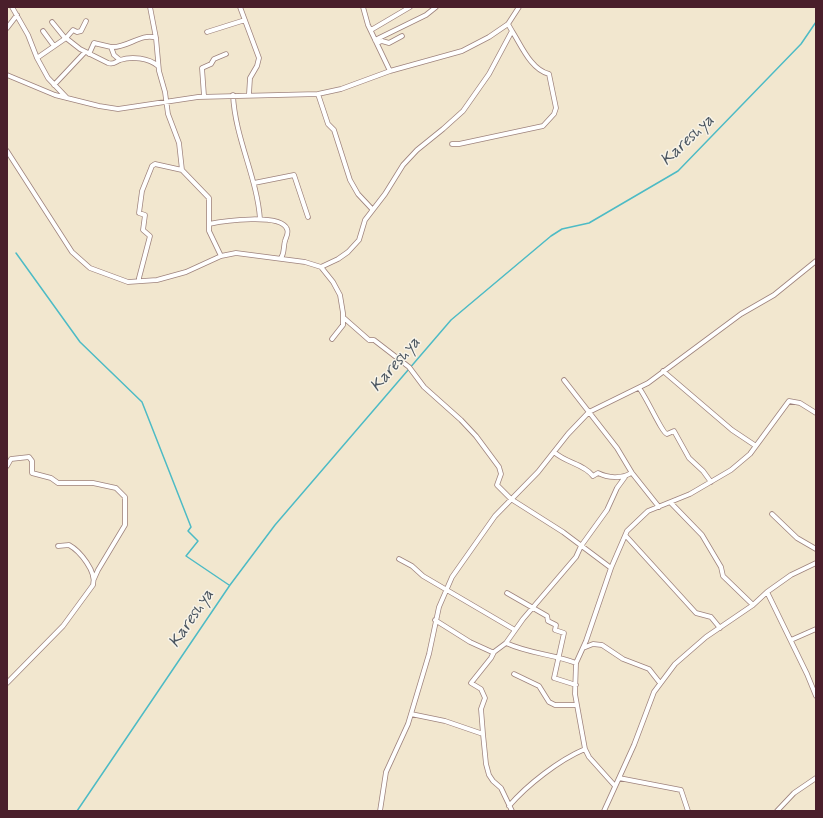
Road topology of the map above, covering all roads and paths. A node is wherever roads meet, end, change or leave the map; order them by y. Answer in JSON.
{"nodes":[{"id":1,"x":12,"y":7,"type":"edge"},
{"id":2,"x":150,"y":7,"type":"edge"},
{"id":3,"x":240,"y":7,"type":"edge"},
{"id":4,"x":363,"y":7,"type":"edge"},
{"id":5,"x":410,"y":7,"type":"edge"},
{"id":6,"x":436,"y":7,"type":"edge"},
{"id":7,"x":519,"y":7,"type":"edge"},
{"id":8,"x":17,"y":15,"type":"junction"},
{"id":9,"x":86,"y":20,"type":"dead end"},
{"id":10,"x":245,"y":20,"type":"junction"},
{"id":11,"x":52,"y":22,"type":"dead end"},
{"id":12,"x":508,"y":24,"type":"junction"},
{"id":13,"x":7,"y":28,"type":"edge"},
{"id":14,"x":370,"y":30,"type":"junction"},
{"id":15,"x":44,"y":31,"type":"dead end"},
{"id":16,"x":512,"y":31,"type":"junction"},
{"id":17,"x":207,"y":32,"type":"dead end"},
{"id":18,"x":402,"y":36,"type":"dead end"},
{"id":19,"x":65,"y":38,"type":"junction"},
{"id":20,"x":156,"y":38,"type":"junction"},
{"id":21,"x":376,"y":41,"type":"junction"},
{"id":22,"x":54,"y":46,"type":"junction"},
{"id":23,"x":112,"y":47,"type":"junction"},
{"id":24,"x":87,"y":53,"type":"junction"},
{"id":25,"x":226,"y":54,"type":"dead end"},
{"id":26,"x":37,"y":58,"type":"junction"},
{"id":27,"x":120,"y":60,"type":"junction"},
{"id":28,"x":158,"y":66,"type":"junction"},
{"id":29,"x":390,"y":71,"type":"junction"},
{"id":30,"x":7,"y":74,"type":"edge"},
{"id":31,"x":54,"y":85,"type":"junction"},
{"id":32,"x":249,"y":94,"type":"junction"},
{"id":33,"x":318,"y":94,"type":"junction"},
{"id":34,"x":233,"y":95,"type":"junction"},
{"id":35,"x":204,"y":96,"type":"junction"},
{"id":36,"x":68,"y":99,"type":"junction"},
{"id":37,"x":166,"y":101,"type":"junction"},
{"id":38,"x":452,"y":144,"type":"dead end"},
{"id":39,"x":7,"y":151,"type":"edge"},
{"id":40,"x":182,"y":170,"type":"junction"},
{"id":41,"x":254,"y":183,"type":"junction"},
{"id":42,"x":372,"y":209,"type":"junction"},
{"id":43,"x":308,"y":217,"type":"dead end"},
{"id":44,"x":260,"y":220,"type":"junction"},
{"id":45,"x":209,"y":224,"type":"junction"},
{"id":46,"x":221,"y":256,"type":"junction"},
{"id":47,"x":281,"y":258,"type":"junction"},
{"id":48,"x":816,"y":260,"type":"edge"},
{"id":49,"x":321,"y":266,"type":"junction"},
{"id":50,"x":140,"y":281,"type":"junction"},
{"id":51,"x":344,"y":318,"type":"junction"},
{"id":52,"x":332,"y":339,"type":"dead end"},
{"id":53,"x":663,"y":371,"type":"junction"},
{"id":54,"x":564,"y":380,"type":"dead end"},
{"id":55,"x":639,"y":388,"type":"junction"},
{"id":56,"x":589,"y":412,"type":"junction"},
{"id":57,"x":816,"y":413,"type":"edge"},
{"id":58,"x":756,"y":446,"type":"junction"},
{"id":59,"x":554,"y":452,"type":"junction"},
{"id":60,"x":7,"y":466,"type":"edge"},
{"id":61,"x":632,"y":473,"type":"junction"},
{"id":62,"x":625,"y":477,"type":"junction"},
{"id":63,"x":710,"y":482,"type":"junction"},
{"id":64,"x":511,"y":499,"type":"junction"},
{"id":65,"x":671,"y":503,"type":"junction"},
{"id":66,"x":659,"y":507,"type":"junction"},
{"id":67,"x":772,"y":514,"type":"dead end"},
{"id":68,"x":626,"y":536,"type":"junction"},
{"id":69,"x":58,"y":546,"type":"dead end"},
{"id":70,"x":581,"y":546,"type":"junction"},
{"id":71,"x":816,"y":549,"type":"edge"},
{"id":72,"x":399,"y":559,"type":"dead end"},
{"id":73,"x":816,"y":563,"type":"edge"},
{"id":74,"x":611,"y":568,"type":"junction"},
{"id":75,"x":94,"y":579,"type":"junction"},
{"id":76,"x":446,"y":589,"type":"junction"},
{"id":77,"x":767,"y":592,"type":"junction"},
{"id":78,"x":507,"y":593,"type":"dead end"},
{"id":79,"x":753,"y":605,"type":"junction"},
{"id":80,"x":532,"y":608,"type":"junction"},
{"id":81,"x":435,"y":620,"type":"junction"},
{"id":82,"x":720,"y":628,"type":"junction"},
{"id":83,"x":816,"y":629,"type":"edge"},
{"id":84,"x":515,"y":630,"type":"junction"},
{"id":85,"x":791,"y":640,"type":"junction"},
{"id":86,"x":506,"y":643,"type":"junction"},
{"id":87,"x":583,"y":648,"type":"junction"},
{"id":88,"x":494,"y":652,"type":"junction"},
{"id":89,"x":559,"y":656,"type":"junction"},
{"id":90,"x":576,"y":663,"type":"junction"},
{"id":91,"x":514,"y":674,"type":"dead end"},
{"id":92,"x":7,"y":683,"type":"edge"},
{"id":93,"x":660,"y":683,"type":"junction"},
{"id":94,"x":576,"y":685,"type":"junction"},
{"id":95,"x":816,"y":696,"type":"edge"},
{"id":96,"x":577,"y":705,"type":"junction"},
{"id":97,"x":411,"y":714,"type":"junction"},
{"id":98,"x":483,"y":734,"type":"junction"},
{"id":99,"x":585,"y":749,"type":"junction"},
{"id":100,"x":619,"y":778,"type":"junction"},
{"id":101,"x":816,"y":778,"type":"edge"},
{"id":102,"x":615,"y":786,"type":"junction"},
{"id":103,"x":509,"y":806,"type":"junction"},
{"id":104,"x":380,"y":811,"type":"edge"},
{"id":105,"x":512,"y":811,"type":"edge"},
{"id":106,"x":604,"y":811,"type":"edge"},
{"id":107,"x":688,"y":811,"type":"edge"},
{"id":108,"x":777,"y":811,"type":"edge"}],
"edges":[{"from":1,"to":8,"type":"street"},
{"from":2,"to":20,"type":"street"},
{"from":3,"to":10,"type":"street"},
{"from":4,"to":14,"type":"street"},
{"from":5,"to":14,"type":"street"},
{"from":6,"to":21,"type":"street"},
{"from":7,"to":12,"type":"street"},
{"from":8,"to":13,"type":"street"},
{"from":8,"to":26,"type":"street"},
{"from":9,"to":19,"type":"street"},
{"from":10,"to":17,"type":"street"},
{"from":10,"to":32,"type":"street"},
{"from":11,"to":19,"type":"street"},
{"from":12,"to":16,"type":"street"},
{"from":12,"to":29,"type":"street"},
{"from":14,"to":21,"type":"street"},
{"from":15,"to":22,"type":"street"},
{"from":16,"to":38,"type":"street"},
{"from":16,"to":42,"type":"street"},
{"from":18,"to":21,"type":"street"},
{"from":19,"to":22,"type":"street"},
{"from":19,"to":24,"type":"street"},
{"from":20,"to":23,"type":"street"},
{"from":20,"to":28,"type":"street"},
{"from":21,"to":29,"type":"street"},
{"from":22,"to":26,"type":"street"},
{"from":23,"to":24,"type":"street"},
{"from":23,"to":27,"type":"street"},
{"from":24,"to":27,"type":"street"},
{"from":24,"to":31,"type":"street"},
{"from":25,"to":35,"type":"street"},
{"from":26,"to":31,"type":"street"},
{"from":27,"to":28,"type":"street"},
{"from":28,"to":37,"type":"street"},
{"from":29,"to":33,"type":"street"},
{"from":30,"to":36,"type":"street"},
{"from":31,"to":36,"type":"street"},
{"from":32,"to":33,"type":"street"},
{"from":32,"to":34,"type":"street"},
{"from":33,"to":42,"type":"street"},
{"from":34,"to":35,"type":"street"},
{"from":34,"to":41,"type":"street"},
{"from":35,"to":37,"type":"street"},
{"from":36,"to":37,"type":"street"},
{"from":37,"to":40,"type":"street"},
{"from":39,"to":50,"type":"street"},
{"from":40,"to":45,"type":"street"},
{"from":40,"to":50,"type":"street"},
{"from":41,"to":43,"type":"street"},
{"from":41,"to":44,"type":"street"},
{"from":42,"to":49,"type":"street"},
{"from":44,"to":45,"type":"street"},
{"from":44,"to":47,"type":"street"},
{"from":45,"to":46,"type":"street"},
{"from":46,"to":47,"type":"street"},
{"from":46,"to":50,"type":"street"},
{"from":47,"to":49,"type":"street"},
{"from":48,"to":53,"type":"street"},
{"from":49,"to":51,"type":"street"},
{"from":51,"to":52,"type":"street"},
{"from":51,"to":64,"type":"street"},
{"from":53,"to":55,"type":"street"},
{"from":53,"to":58,"type":"street"},
{"from":54,"to":56,"type":"street"},
{"from":55,"to":56,"type":"street"},
{"from":55,"to":63,"type":"street"},
{"from":56,"to":59,"type":"street"},
{"from":56,"to":61,"type":"street"},
{"from":57,"to":58,"type":"street"},
{"from":58,"to":63,"type":"street"},
{"from":59,"to":62,"type":"street"},
{"from":59,"to":64,"type":"street"},
{"from":60,"to":75,"type":"street"},
{"from":61,"to":62,"type":"street"},
{"from":61,"to":66,"type":"street"},
{"from":62,"to":70,"type":"street"},
{"from":63,"to":65,"type":"street"},
{"from":64,"to":70,"type":"street"},
{"from":64,"to":76,"type":"street"},
{"from":65,"to":66,"type":"street"},
{"from":65,"to":79,"type":"street"},
{"from":66,"to":68,"type":"street"},
{"from":67,"to":71,"type":"street"},
{"from":68,"to":74,"type":"street"},
{"from":68,"to":82,"type":"street"},
{"from":69,"to":75,"type":"street"},
{"from":70,"to":74,"type":"street"},
{"from":70,"to":80,"type":"street"},
{"from":72,"to":76,"type":"street"},
{"from":73,"to":77,"type":"street"},
{"from":74,"to":87,"type":"street"},
{"from":75,"to":92,"type":"street"},
{"from":76,"to":81,"type":"street"},
{"from":76,"to":84,"type":"street"},
{"from":77,"to":79,"type":"street"},
{"from":77,"to":85,"type":"street"},
{"from":78,"to":80,"type":"street"},
{"from":79,"to":82,"type":"street"},
{"from":80,"to":84,"type":"street"},
{"from":80,"to":89,"type":"street"},
{"from":81,"to":88,"type":"street"},
{"from":81,"to":97,"type":"street"},
{"from":82,"to":93,"type":"street"},
{"from":83,"to":85,"type":"street"},
{"from":84,"to":86,"type":"street"},
{"from":85,"to":95,"type":"street"},
{"from":86,"to":88,"type":"street"},
{"from":86,"to":89,"type":"street"},
{"from":87,"to":90,"type":"street"},
{"from":87,"to":93,"type":"street"},
{"from":88,"to":98,"type":"street"},
{"from":89,"to":90,"type":"street"},
{"from":89,"to":94,"type":"street"},
{"from":90,"to":94,"type":"street"},
{"from":91,"to":96,"type":"street"},
{"from":93,"to":100,"type":"street"},
{"from":94,"to":96,"type":"street"},
{"from":96,"to":99,"type":"street"},
{"from":97,"to":98,"type":"street"},
{"from":97,"to":104,"type":"street"},
{"from":98,"to":103,"type":"street"},
{"from":99,"to":102,"type":"street"},
{"from":99,"to":103,"type":"street"},
{"from":100,"to":102,"type":"street"},
{"from":100,"to":107,"type":"street"},
{"from":101,"to":108,"type":"street"},
{"from":102,"to":106,"type":"street"},
{"from":103,"to":105,"type":"street"}]}
